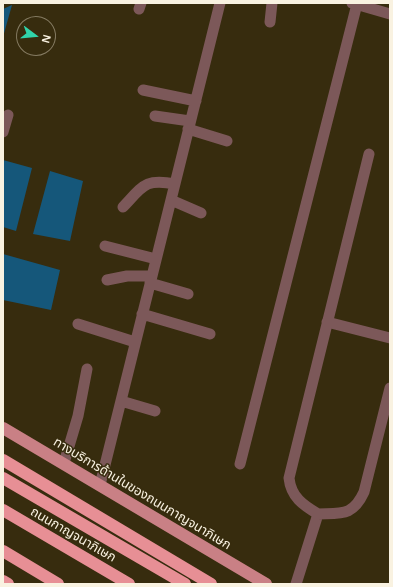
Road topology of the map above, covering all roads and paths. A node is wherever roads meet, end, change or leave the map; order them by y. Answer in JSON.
{"nodes":[{"id":1,"x":220,"y":3,"type":"edge"},
{"id":2,"x":272,"y":3,"type":"edge"},
{"id":3,"x":355,"y":4,"type":"edge"},
{"id":4,"x":390,"y":14,"type":"edge"},
{"id":5,"x":270,"y":22,"type":"dead end"},
{"id":6,"x":143,"y":90,"type":"dead end"},
{"id":7,"x":196,"y":100,"type":"junction"},
{"id":8,"x":8,"y":115,"type":"dead end"},
{"id":9,"x":155,"y":116,"type":"dead end"},
{"id":10,"x":189,"y":125,"type":"junction"},
{"id":11,"x":3,"y":132,"type":"edge"},
{"id":12,"x":227,"y":141,"type":"dead end"},
{"id":13,"x":369,"y":154,"type":"dead end"},
{"id":14,"x":175,"y":184,"type":"junction"},
{"id":15,"x":171,"y":200,"type":"junction"},
{"id":16,"x":123,"y":206,"type":"dead end"},
{"id":17,"x":201,"y":213,"type":"dead end"},
{"id":18,"x":104,"y":246,"type":"dead end"},
{"id":19,"x":156,"y":259,"type":"junction"},
{"id":20,"x":107,"y":280,"type":"dead end"},
{"id":21,"x":151,"y":280,"type":"junction"},
{"id":22,"x":188,"y":294,"type":"dead end"},
{"id":23,"x":142,"y":314,"type":"junction"},
{"id":24,"x":327,"y":322,"type":"junction"},
{"id":25,"x":78,"y":324,"type":"dead end"},
{"id":26,"x":210,"y":334,"type":"dead end"},
{"id":27,"x":390,"y":338,"type":"edge"},
{"id":28,"x":136,"y":342,"type":"junction"},
{"id":29,"x":88,"y":369,"type":"dead end"},
{"id":30,"x":390,"y":388,"type":"edge"},
{"id":31,"x":121,"y":401,"type":"junction"},
{"id":32,"x":155,"y":411,"type":"dead end"},
{"id":33,"x":3,"y":428,"type":"edge"},
{"id":34,"x":3,"y":460,"type":"edge"},
{"id":35,"x":64,"y":463,"type":"junction"},
{"id":36,"x":240,"y":464,"type":"dead end"},
{"id":37,"x":3,"y":478,"type":"edge"},
{"id":38,"x":100,"y":486,"type":"junction"},
{"id":39,"x":3,"y":510,"type":"edge"},
{"id":40,"x":318,"y":514,"type":"junction"},
{"id":41,"x":3,"y":551,"type":"edge"},
{"id":42,"x":3,"y":581,"type":"edge"},
{"id":43,"x":8,"y":584,"type":"edge"},
{"id":44,"x":58,"y":584,"type":"edge"},
{"id":45,"x":129,"y":584,"type":"edge"},
{"id":46,"x":185,"y":584,"type":"edge"},
{"id":47,"x":211,"y":584,"type":"edge"},
{"id":48,"x":266,"y":584,"type":"edge"},
{"id":49,"x":296,"y":584,"type":"edge"}],
"edges":[{"from":1,"to":7,"type":"street"},
{"from":2,"to":5,"type":"street"},
{"from":3,"to":4,"type":"street"},
{"from":3,"to":36,"type":"street"},
{"from":6,"to":7,"type":"street"},
{"from":7,"to":10,"type":"street"},
{"from":8,"to":11,"type":"street"},
{"from":9,"to":10,"type":"street"},
{"from":10,"to":12,"type":"street"},
{"from":10,"to":14,"type":"street"},
{"from":13,"to":24,"type":"street"},
{"from":14,"to":15,"type":"street"},
{"from":14,"to":16,"type":"street"},
{"from":15,"to":17,"type":"street"},
{"from":15,"to":19,"type":"street"},
{"from":18,"to":19,"type":"street"},
{"from":19,"to":21,"type":"street"},
{"from":20,"to":21,"type":"street"},
{"from":21,"to":22,"type":"street"},
{"from":21,"to":23,"type":"street"},
{"from":23,"to":26,"type":"street"},
{"from":23,"to":28,"type":"street"},
{"from":24,"to":27,"type":"street"},
{"from":24,"to":40,"type":"street"},
{"from":25,"to":28,"type":"street"},
{"from":28,"to":31,"type":"street"},
{"from":29,"to":35,"type":"street"},
{"from":30,"to":40,"type":"street"},
{"from":31,"to":32,"type":"street"},
{"from":31,"to":38,"type":"street"},
{"from":33,"to":35,"type":"main road","name":"ทางบริการด้านในของถนนกาญจนาภิเษก"},
{"from":34,"to":47,"type":"highway"},
{"from":35,"to":38,"type":"main road","name":"ทางบริการด้านในของถนนกาญจนาภิเษก"},
{"from":37,"to":46,"type":"highway"},
{"from":38,"to":48,"type":"main road","name":"ทางบริการด้านในของถนนกาญจนาภิเษก"},
{"from":39,"to":45,"type":"highway","name":"ถนนกาญจนาภิเษก"},
{"from":40,"to":49,"type":"street"},
{"from":41,"to":44,"type":"highway"},
{"from":42,"to":43,"type":"highway"}]}
